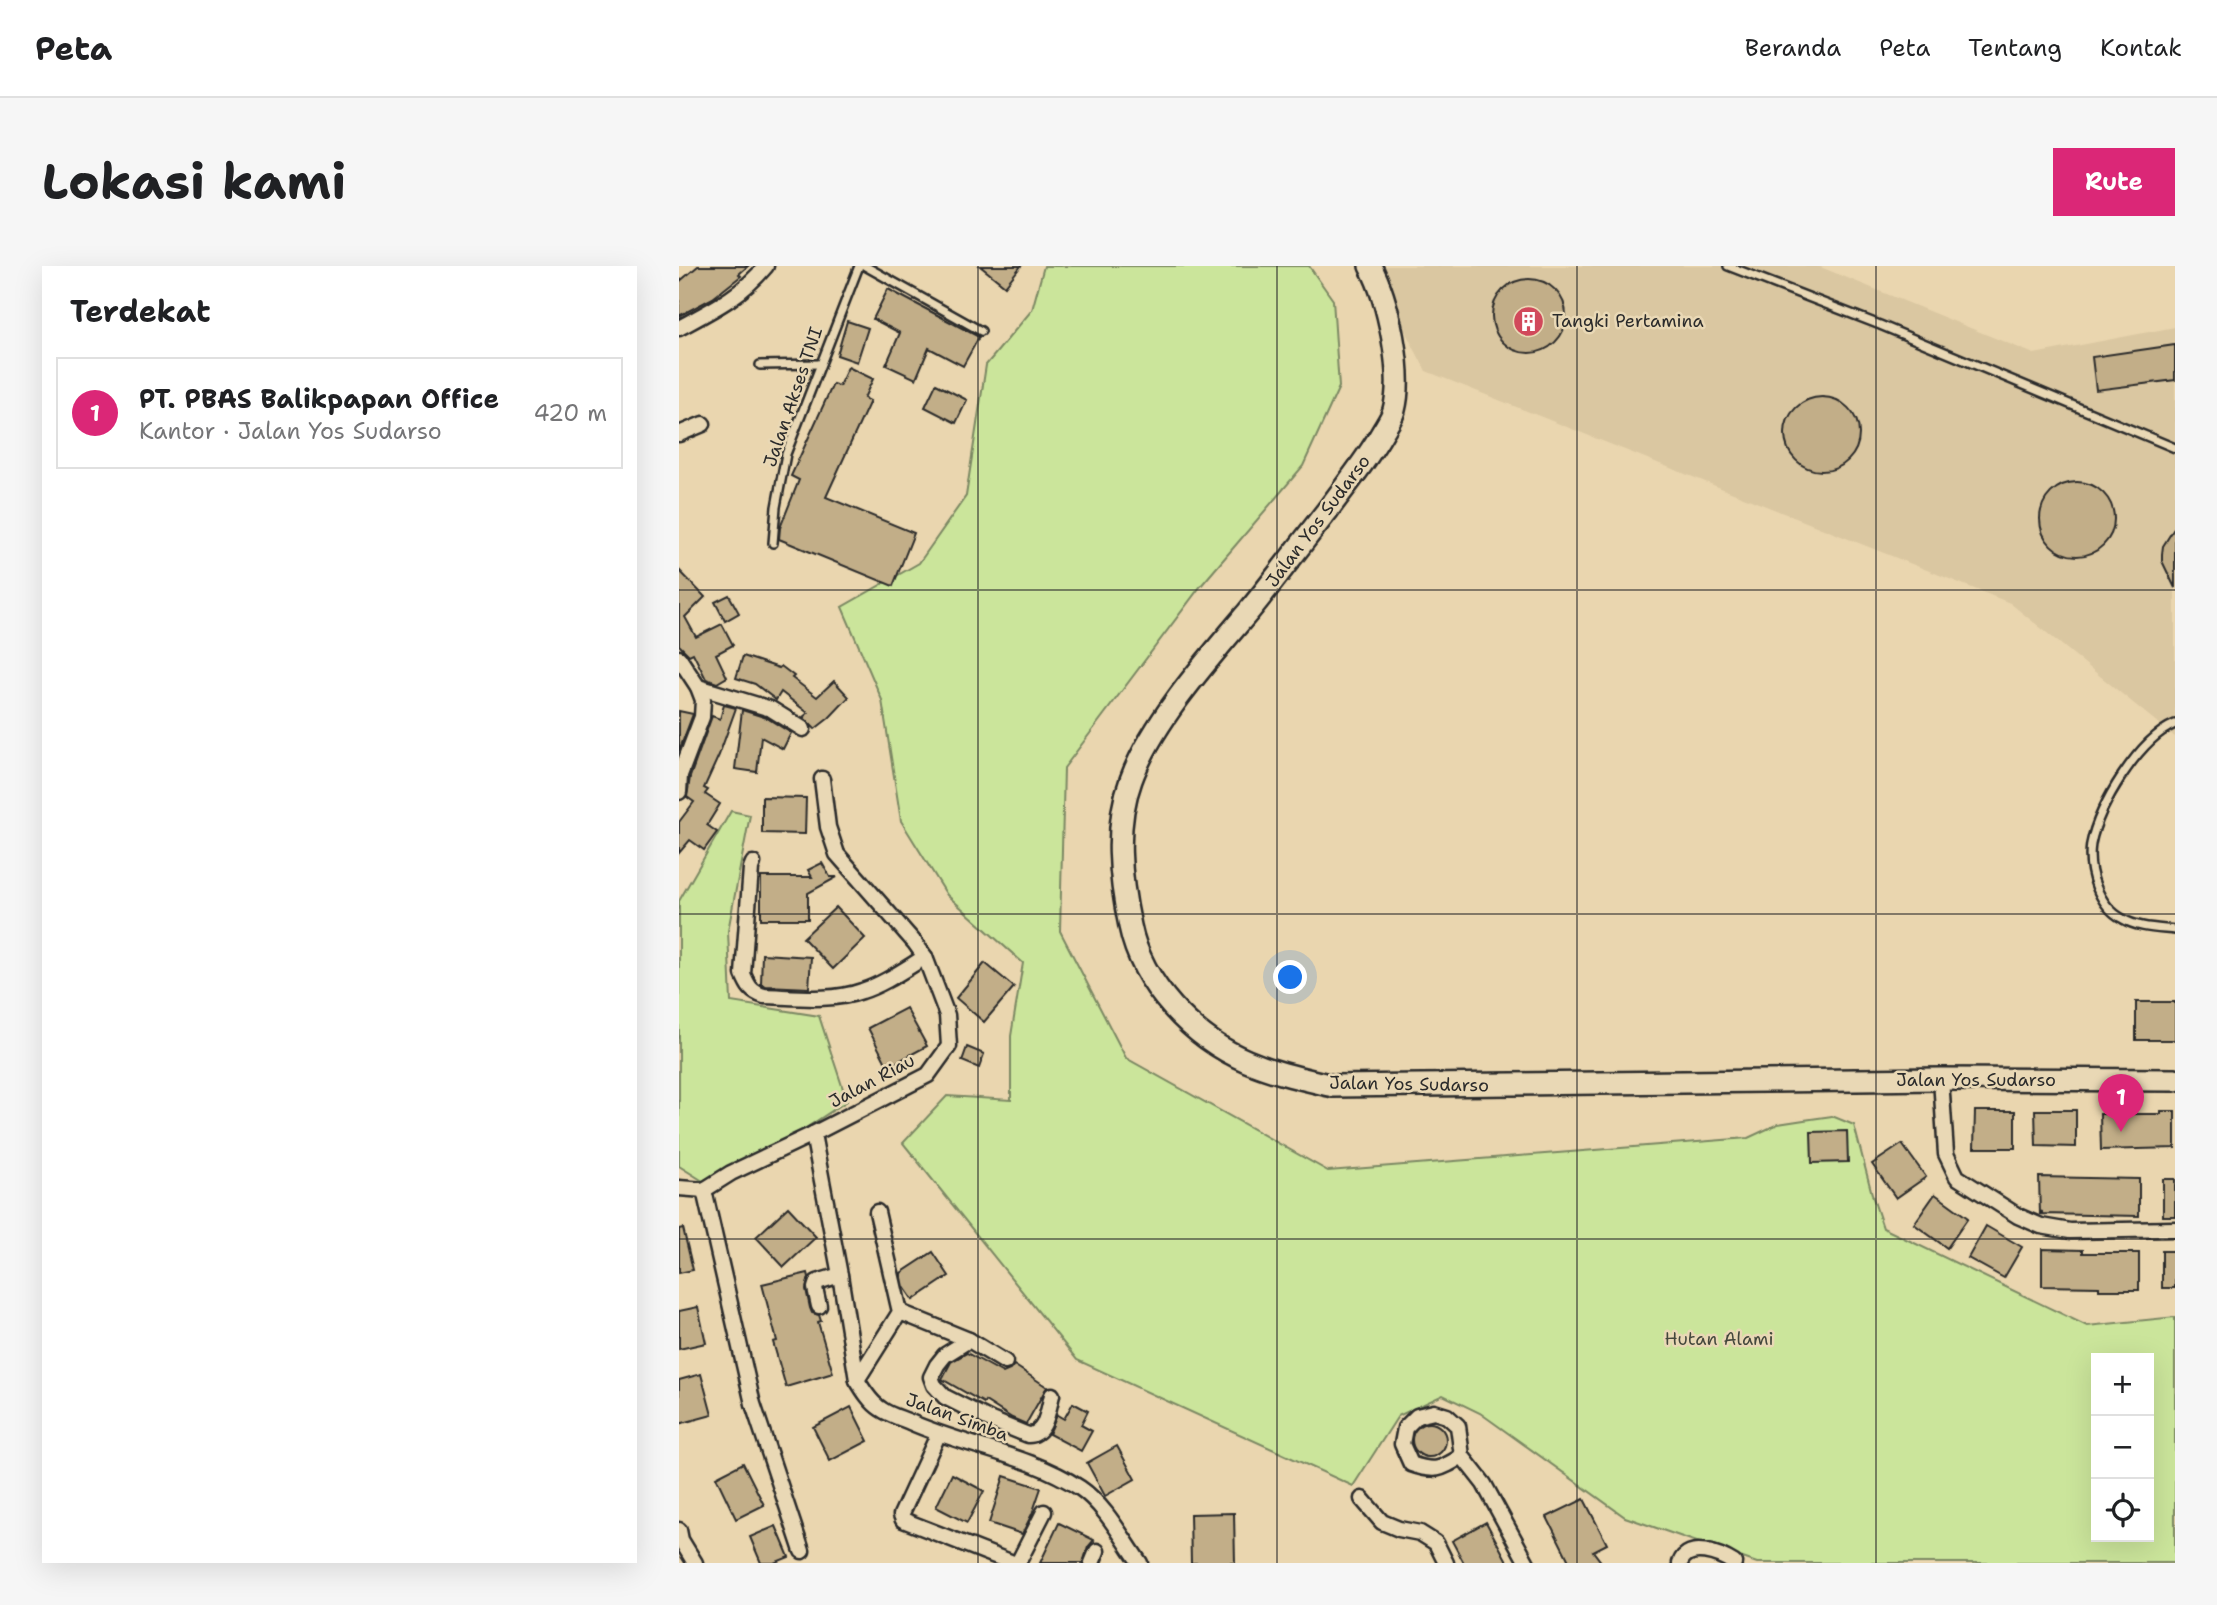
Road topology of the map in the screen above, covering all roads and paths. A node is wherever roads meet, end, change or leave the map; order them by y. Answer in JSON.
{"nodes":[{"id":1,"x":766,"y":266,"type":"edge"},
{"id":2,"x":859,"y":266,"type":"edge"},
{"id":3,"x":865,"y":266,"type":"edge"},
{"id":4,"x":1370,"y":266,"type":"edge"},
{"id":5,"x":1728,"y":266,"type":"edge"},
{"id":6,"x":679,"y":328,"type":"edge"},
{"id":7,"x":981,"y":331,"type":"dead end"},
{"id":8,"x":820,"y":364,"type":"junction"},
{"id":9,"x":760,"y":365,"type":"dead end"},
{"id":10,"x":703,"y":424,"type":"dead end"},
{"id":11,"x":679,"y":434,"type":"edge"},
{"id":12,"x":2175,"y":449,"type":"edge"},
{"id":13,"x":773,"y":543,"type":"dead end"},
{"id":14,"x":679,"y":658,"type":"edge"},
{"id":15,"x":698,"y":687,"type":"junction"},
{"id":16,"x":2175,"y":724,"type":"edge"},
{"id":17,"x":803,"y":729,"type":"dead end"},
{"id":18,"x":822,"y":779,"type":"dead end"},
{"id":19,"x":679,"y":792,"type":"edge"},
{"id":20,"x":753,"y":863,"type":"dead end"},
{"id":21,"x":2175,"y":930,"type":"edge"},
{"id":22,"x":925,"y":957,"type":"junction"},
{"id":23,"x":1941,"y":1079,"type":"junction"},
{"id":24,"x":2175,"y":1080,"type":"edge"},
{"id":25,"x":813,"y":1134,"type":"junction"},
{"id":26,"x":679,"y":1188,"type":"edge"},
{"id":27,"x":704,"y":1190,"type":"junction"},
{"id":28,"x":877,"y":1212,"type":"dead end"},
{"id":29,"x":2175,"y":1229,"type":"edge"},
{"id":30,"x":840,"y":1275,"type":"junction"},
{"id":31,"x":819,"y":1306,"type":"dead end"},
{"id":32,"x":900,"y":1312,"type":"junction"},
{"id":33,"x":969,"y":1340,"type":"junction"},
{"id":34,"x":1005,"y":1362,"type":"dead end"},
{"id":35,"x":857,"y":1380,"type":"junction"},
{"id":36,"x":1052,"y":1395,"type":"dead end"},
{"id":37,"x":939,"y":1435,"type":"junction"},
{"id":38,"x":1462,"y":1456,"type":"junction"},
{"id":39,"x":1362,"y":1499,"type":"dead end"},
{"id":40,"x":1044,"y":1513,"type":"dead end"},
{"id":41,"x":679,"y":1530,"type":"edge"},
{"id":42,"x":801,"y":1551,"type":"dead end"},
{"id":43,"x":695,"y":1563,"type":"edge"},
{"id":44,"x":1016,"y":1563,"type":"edge"},
{"id":45,"x":1140,"y":1563,"type":"edge"},
{"id":46,"x":1446,"y":1563,"type":"edge"},
{"id":47,"x":1527,"y":1563,"type":"edge"},
{"id":48,"x":1680,"y":1563,"type":"edge"},
{"id":49,"x":1734,"y":1563,"type":"edge"}],
"edges":[{"from":1,"to":6,"type":"street"},
{"from":2,"to":8,"type":"lane","name":"Jalan Akses TNI"},
{"from":3,"to":7,"type":"lane"},
{"from":4,"to":23,"type":"main road","name":"Jalan Yos Sudarso"},
{"from":5,"to":12,"type":"lane"},
{"from":8,"to":9,"type":"lane"},
{"from":8,"to":13,"type":"lane","name":"Jalan Akses TNI"},
{"from":10,"to":11,"type":"street"},
{"from":14,"to":15,"type":"street"},
{"from":15,"to":17,"type":"street"},
{"from":15,"to":19,"type":"street"},
{"from":16,"to":21,"type":"lane"},
{"from":18,"to":22,"type":"street","name":"Jalan Riau"},
{"from":20,"to":22,"type":"street"},
{"from":22,"to":25,"type":"street","name":"Jalan Riau"},
{"from":23,"to":24,"type":"main road","name":"Jalan Yos Sudarso"},
{"from":23,"to":29,"type":"street"},
{"from":25,"to":27,"type":"street","name":"Jalan Riau"},
{"from":25,"to":30,"type":"street","name":"Jalan Simba"},
{"from":26,"to":27,"type":"street"},
{"from":27,"to":42,"type":"street"},
{"from":28,"to":32,"type":"street"},
{"from":30,"to":31,"type":"street"},
{"from":30,"to":35,"type":"street","name":"Jalan Simba"},
{"from":32,"to":33,"type":"street"},
{"from":32,"to":35,"type":"street"},
{"from":33,"to":34,"type":"street"},
{"from":33,"to":36,"type":"street"},
{"from":35,"to":37,"type":"street","name":"Jalan Simba"},
{"from":37,"to":44,"type":"street"},
{"from":37,"to":45,"type":"street","name":"Jalan Simba"},
{"from":38,"to":38,"type":"street"},
{"from":38,"to":47,"type":"street"},
{"from":39,"to":46,"type":"street"},
{"from":40,"to":44,"type":"street"},
{"from":41,"to":43,"type":"street"},
{"from":48,"to":49,"type":"street"}]}
